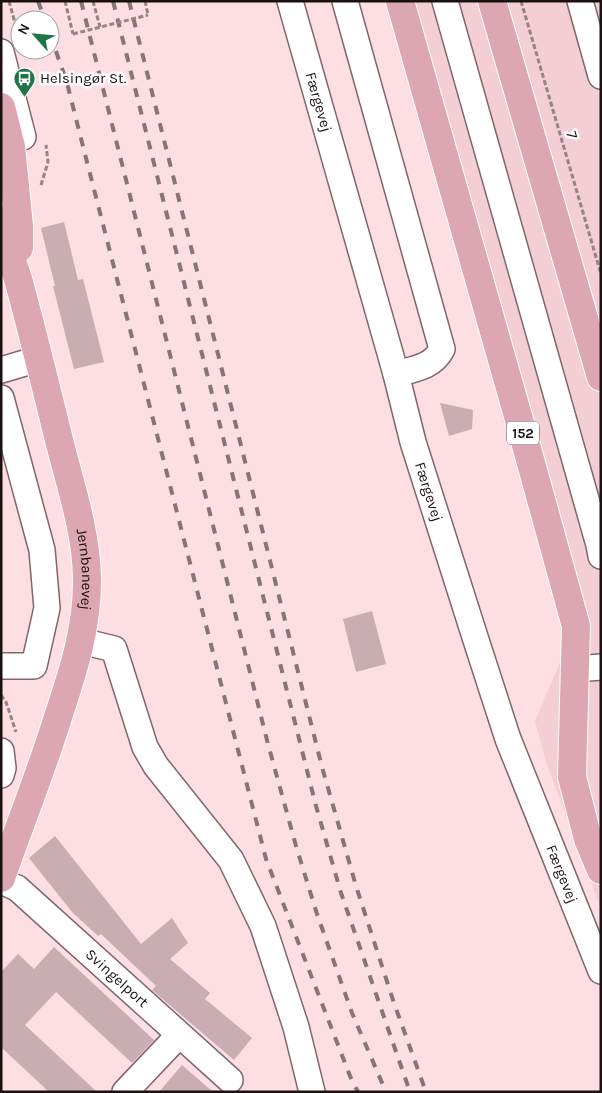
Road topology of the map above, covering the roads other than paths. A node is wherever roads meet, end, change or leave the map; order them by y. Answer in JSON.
{"nodes":[{"id":1,"x":290,"y":1,"type":"edge"},
{"id":2,"x":345,"y":1,"type":"edge"},
{"id":3,"x":400,"y":1,"type":"edge"},
{"id":4,"x":445,"y":1,"type":"edge"},
{"id":5,"x":492,"y":1,"type":"edge"},
{"id":6,"x":580,"y":1,"type":"edge"},
{"id":7,"x":1,"y":52,"type":"edge"},
{"id":8,"x":601,"y":76,"type":"edge"},
{"id":9,"x":1,"y":107,"type":"edge"},
{"id":10,"x":6,"y":209,"type":"edge"},
{"id":11,"x":38,"y":359,"type":"junction"},
{"id":12,"x":1,"y":370,"type":"edge"},
{"id":13,"x":396,"y":374,"type":"junction"},
{"id":14,"x":601,"y":377,"type":"edge"},
{"id":15,"x":1,"y":398,"type":"edge"},
{"id":16,"x":601,"y":556,"type":"edge"},
{"id":17,"x":81,"y":641,"type":"junction"},
{"id":18,"x":1,"y":666,"type":"edge"},
{"id":19,"x":588,"y":668,"type":"edge"},
{"id":20,"x":601,"y":870,"type":"edge"},
{"id":21,"x":1,"y":880,"type":"edge"},
{"id":22,"x":601,"y":971,"type":"edge"},
{"id":23,"x":179,"y":1035,"type":"junction"},
{"id":24,"x":230,"y":1080,"type":"dead end"},
{"id":25,"x":125,"y":1092,"type":"edge"},
{"id":26,"x":312,"y":1092,"type":"edge"}],
"edges":[{"from":1,"to":13,"type":"street","name":"Færgevej"},
{"from":2,"to":13,"type":"street"},
{"from":3,"to":19,"type":"main road","number":"152"},
{"from":4,"to":16,"type":"street"},
{"from":5,"to":14,"type":"main road"},
{"from":6,"to":8,"type":"street"},
{"from":7,"to":10,"type":"street"},
{"from":9,"to":10,"type":"main road","name":"Jernbanevej"},
{"from":10,"to":11,"type":"main road","name":"Jernbanevej"},
{"from":11,"to":12,"type":"street"},
{"from":11,"to":17,"type":"main road","name":"Jernbanevej"},
{"from":13,"to":22,"type":"street","name":"Færgevej"},
{"from":15,"to":18,"type":"street"},
{"from":17,"to":21,"type":"main road","name":"Jernbanevej"},
{"from":17,"to":26,"type":"street"},
{"from":19,"to":20,"type":"main road","number":"152"},
{"from":21,"to":23,"type":"street","name":"Svingelport"},
{"from":23,"to":24,"type":"street","name":"Svingelport"},
{"from":23,"to":25,"type":"street"}]}
